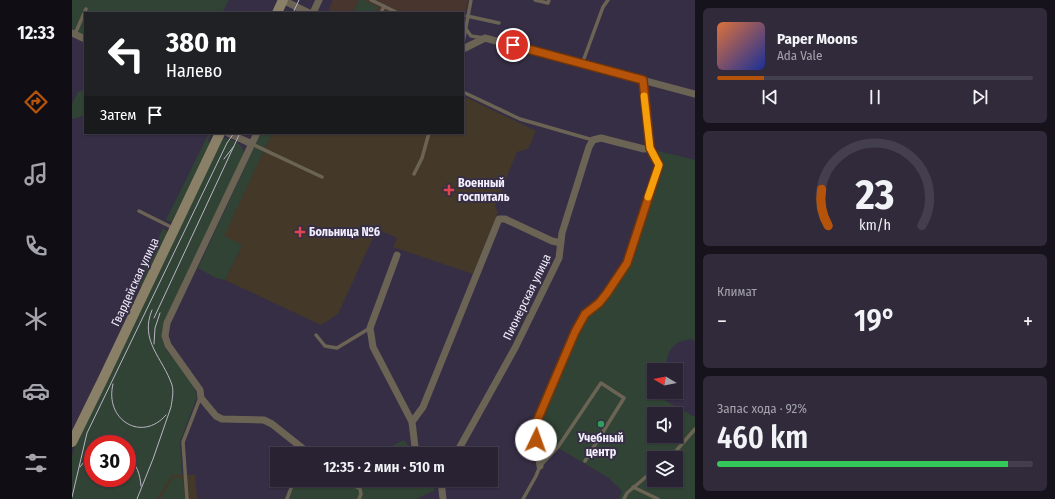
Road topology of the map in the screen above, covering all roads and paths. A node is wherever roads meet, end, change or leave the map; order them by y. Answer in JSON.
{"nodes":[{"id":1,"x":283,"y":0,"type":"edge"},
{"id":2,"x":319,"y":0,"type":"edge"},
{"id":3,"x":372,"y":0,"type":"edge"},
{"id":4,"x":471,"y":0,"type":"edge"},
{"id":5,"x":535,"y":0,"type":"edge"},
{"id":6,"x":549,"y":0,"type":"edge"},
{"id":7,"x":608,"y":0,"type":"edge"},
{"id":8,"x":384,"y":6,"type":"junction"},
{"id":9,"x":86,"y":9,"type":"dead end"},
{"id":10,"x":85,"y":12,"type":"edge"},
{"id":11,"x":277,"y":12,"type":"edge"},
{"id":12,"x":307,"y":12,"type":"edge"},
{"id":13,"x":313,"y":12,"type":"edge"},
{"id":14,"x":381,"y":12,"type":"edge"},
{"id":15,"x":396,"y":12,"type":"edge"},
{"id":16,"x":84,"y":13,"type":"edge"},
{"id":17,"x":467,"y":16,"type":"junction"},
{"id":18,"x":499,"y":23,"type":"dead end"},
{"id":19,"x":466,"y":28,"type":"junction"},
{"id":20,"x":74,"y":34,"type":"edge"},
{"id":21,"x":464,"y":38,"type":"edge"},
{"id":22,"x":485,"y":38,"type":"junction"},
{"id":23,"x":84,"y":39,"type":"edge"},
{"id":24,"x":464,"y":48,"type":"edge"},
{"id":25,"x":582,"y":64,"type":"junction"},
{"id":26,"x":643,"y":80,"type":"junction"},
{"id":27,"x":464,"y":92,"type":"edge"},
{"id":28,"x":695,"y":94,"type":"edge"},
{"id":29,"x":220,"y":134,"type":"edge"},
{"id":30,"x":230,"y":134,"type":"edge"},
{"id":31,"x":257,"y":134,"type":"edge"},
{"id":32,"x":429,"y":134,"type":"edge"},
{"id":33,"x":593,"y":140,"type":"junction"},
{"id":34,"x":252,"y":144,"type":"junction"},
{"id":35,"x":650,"y":148,"type":"junction"},
{"id":36,"x":414,"y":174,"type":"dead end"},
{"id":37,"x":322,"y":178,"type":"dead end"},
{"id":38,"x":140,"y":211,"type":"dead end"},
{"id":39,"x":174,"y":228,"type":"junction"},
{"id":40,"x":561,"y":243,"type":"junction"},
{"id":41,"x":397,"y":255,"type":"dead end"},
{"id":42,"x":370,"y":328,"type":"junction"},
{"id":43,"x":316,"y":335,"type":"dead end"},
{"id":44,"x":200,"y":398,"type":"junction"},
{"id":45,"x":412,"y":422,"type":"junction"},
{"id":46,"x":695,"y":429,"type":"edge"},
{"id":47,"x":72,"y":442,"type":"edge"},
{"id":48,"x":300,"y":447,"type":"edge"},
{"id":49,"x":415,"y":447,"type":"edge"},
{"id":50,"x":460,"y":447,"type":"edge"},
{"id":51,"x":676,"y":451,"type":"edge"},
{"id":52,"x":585,"y":461,"type":"dead end"},
{"id":53,"x":540,"y":466,"type":"junction"},
{"id":54,"x":647,"y":476,"type":"edge"},
{"id":55,"x":291,"y":487,"type":"edge"},
{"id":56,"x":357,"y":487,"type":"edge"},
{"id":57,"x":442,"y":487,"type":"edge"},
{"id":58,"x":633,"y":488,"type":"junction"},
{"id":59,"x":187,"y":499,"type":"edge"},
{"id":60,"x":287,"y":499,"type":"edge"},
{"id":61,"x":359,"y":499,"type":"edge"},
{"id":62,"x":443,"y":499,"type":"edge"},
{"id":63,"x":523,"y":499,"type":"edge"},
{"id":64,"x":624,"y":499,"type":"edge"},
{"id":65,"x":658,"y":499,"type":"edge"}],
"edges":[{"from":1,"to":11,"type":"street"},
{"from":1,"to":12,"type":"street"},
{"from":2,"to":13,"type":"street"},
{"from":3,"to":8,"type":"lane"},
{"from":4,"to":17,"type":"lane"},
{"from":5,"to":6,"type":"lane"},
{"from":7,"to":25,"type":"lane"},
{"from":8,"to":14,"type":"lane"},
{"from":8,"to":15,"type":"lane"},
{"from":9,"to":10,"type":"lane"},
{"from":16,"to":20,"type":"lane"},
{"from":17,"to":18,"type":"lane"},
{"from":17,"to":19,"type":"lane"},
{"from":19,"to":21,"type":"lane"},
{"from":19,"to":22,"type":"lane"},
{"from":20,"to":23,"type":"street"},
{"from":22,"to":24,"type":"street"},
{"from":22,"to":25,"type":"street"},
{"from":25,"to":26,"type":"street"},
{"from":26,"to":28,"type":"street"},
{"from":26,"to":35,"type":"street"},
{"from":27,"to":33,"type":"lane"},
{"from":29,"to":39,"type":"street","name":"Гвардейская улица"},
{"from":30,"to":34,"type":"street"},
{"from":31,"to":34,"type":"street"},
{"from":32,"to":36,"type":"lane"},
{"from":33,"to":35,"type":"street"},
{"from":33,"to":40,"type":"street","name":"Пионерская улица"},
{"from":34,"to":37,"type":"lane"},
{"from":34,"to":44,"type":"street"},
{"from":35,"to":53,"type":"street"},
{"from":38,"to":39,"type":"lane"},
{"from":39,"to":47,"type":"street","name":"Гвардейская улица"},
{"from":40,"to":45,"type":"street"},
{"from":40,"to":50,"type":"street","name":"Пионерская улица"},
{"from":41,"to":42,"type":"street"},
{"from":42,"to":43,"type":"lane"},
{"from":42,"to":45,"type":"street"},
{"from":44,"to":48,"type":"street"},
{"from":44,"to":59,"type":"lane"},
{"from":45,"to":49,"type":"street"},
{"from":46,"to":51,"type":"lane"},
{"from":52,"to":53,"type":"lane"},
{"from":53,"to":63,"type":"lane"},
{"from":54,"to":58,"type":"lane"},
{"from":55,"to":60,"type":"lane"},
{"from":56,"to":61,"type":"lane"},
{"from":57,"to":62,"type":"street"},
{"from":58,"to":64,"type":"lane"},
{"from":58,"to":65,"type":"lane"}]}
